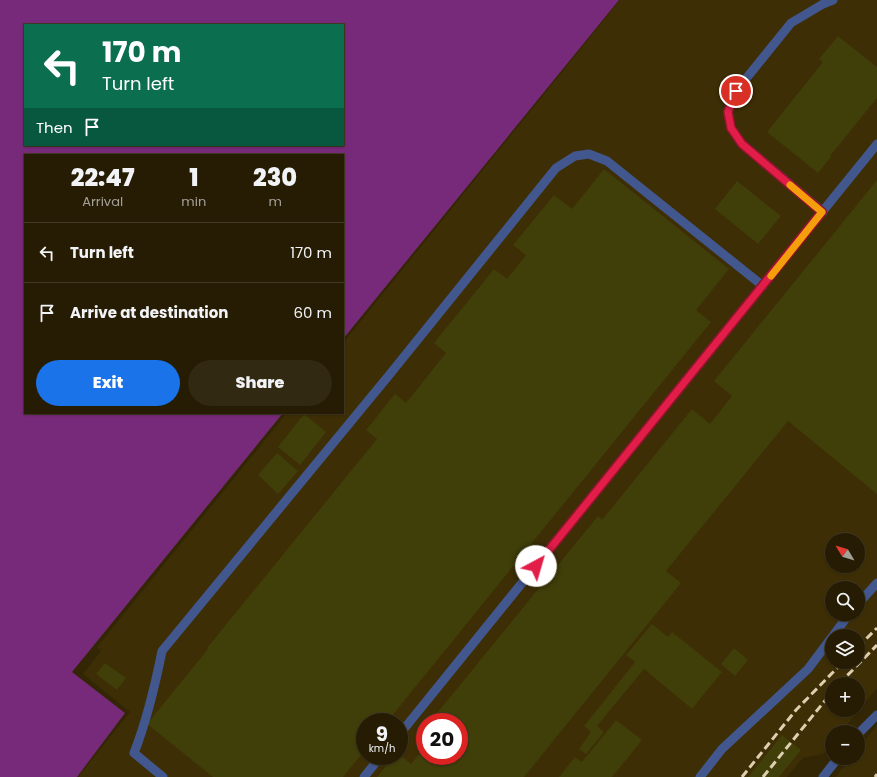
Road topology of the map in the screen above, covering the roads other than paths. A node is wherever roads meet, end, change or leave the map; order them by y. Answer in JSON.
{"nodes":[{"id":1,"x":833,"y":0,"type":"edge"},
{"id":2,"x":877,"y":144,"type":"edge"},
{"id":3,"x":822,"y":212,"type":"junction"},
{"id":4,"x":763,"y":286,"type":"junction"},
{"id":5,"x":877,"y":583,"type":"edge"},
{"id":6,"x":865,"y":596,"type":"edge"},
{"id":7,"x":825,"y":646,"type":"edge"},
{"id":8,"x":877,"y":715,"type":"edge"},
{"id":9,"x":408,"y":724,"type":"edge"},
{"id":10,"x":865,"y":727,"type":"edge"},
{"id":11,"x":374,"y":765,"type":"edge"},
{"id":12,"x":832,"y":765,"type":"edge"},
{"id":13,"x":163,"y":777,"type":"edge"},
{"id":14,"x":364,"y":777,"type":"edge"},
{"id":15,"x":700,"y":777,"type":"edge"},
{"id":16,"x":823,"y":777,"type":"edge"}],
"edges":[{"from":1,"to":3,"type":"lane"},
{"from":2,"to":3,"type":"lane"},
{"from":3,"to":4,"type":"lane"},
{"from":4,"to":9,"type":"lane"},
{"from":4,"to":13,"type":"lane"},
{"from":5,"to":6,"type":"lane"},
{"from":7,"to":15,"type":"lane"},
{"from":8,"to":10,"type":"lane"},
{"from":11,"to":14,"type":"lane"},
{"from":12,"to":16,"type":"lane"}]}
